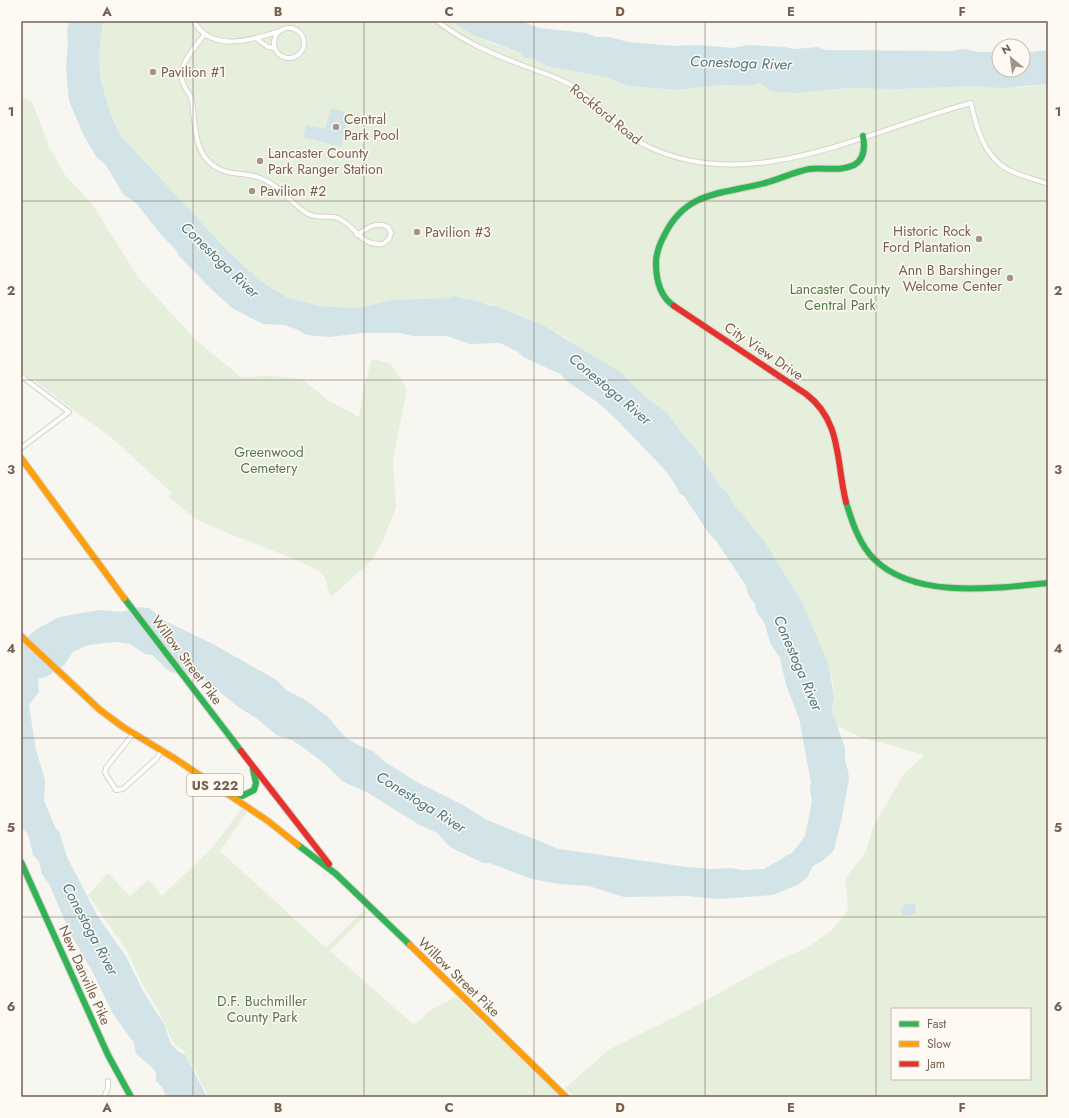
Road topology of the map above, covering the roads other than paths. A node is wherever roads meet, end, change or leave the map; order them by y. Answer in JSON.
{"nodes":[{"id":1,"x":194,"y":21,"type":"edge"},
{"id":2,"x":437,"y":21,"type":"edge"},
{"id":3,"x":280,"y":31,"type":"junction"},
{"id":4,"x":204,"y":35,"type":"junction"},
{"id":5,"x":257,"y":39,"type":"junction"},
{"id":6,"x":275,"y":48,"type":"junction"},
{"id":7,"x":863,"y":136,"type":"junction"},
{"id":8,"x":1048,"y":184,"type":"edge"},
{"id":9,"x":357,"y":235,"type":"junction"},
{"id":10,"x":21,"y":376,"type":"edge"},
{"id":11,"x":21,"y":448,"type":"edge"},
{"id":12,"x":21,"y":458,"type":"edge"},
{"id":13,"x":1048,"y":583,"type":"edge"},
{"id":14,"x":21,"y":636,"type":"edge"},
{"id":15,"x":133,"y":733,"type":"junction"},
{"id":16,"x":162,"y":750,"type":"junction"},
{"id":17,"x":174,"y":758,"type":"junction"},
{"id":18,"x":252,"y":766,"type":"junction"},
{"id":19,"x":21,"y":862,"type":"edge"},
{"id":20,"x":336,"y":874,"type":"junction"},
{"id":21,"x":108,"y":1081,"type":"dead end"},
{"id":22,"x":104,"y":1097,"type":"edge"},
{"id":23,"x":131,"y":1097,"type":"edge"},
{"id":24,"x":566,"y":1097,"type":"edge"}],
"edges":[{"from":1,"to":4,"type":"street"},
{"from":2,"to":7,"type":"street","name":"Rockford Road"},
{"from":3,"to":5,"type":"street"},
{"from":3,"to":6,"type":"street"},
{"from":3,"to":6,"type":"street"},
{"from":4,"to":5,"type":"street"},
{"from":4,"to":9,"type":"street"},
{"from":5,"to":6,"type":"street"},
{"from":7,"to":8,"type":"street","name":"Rockford Road"},
{"from":7,"to":13,"type":"main road","name":"City View Drive"},
{"from":9,"to":9,"type":"street"},
{"from":10,"to":11,"type":"street"},
{"from":12,"to":18,"type":"main road","name":"Willow Street Pike","number":"US 222"},
{"from":14,"to":15,"type":"main road","name":"Willow Street Pike","number":"US 222"},
{"from":15,"to":16,"type":"main road","name":"Willow Street Pike","number":"US 222"},
{"from":15,"to":16,"type":"street"},
{"from":16,"to":17,"type":"main road","name":"Willow Street Pike","number":"US 222"},
{"from":17,"to":18,"type":"main road"},
{"from":17,"to":20,"type":"main road","name":"Willow Street Pike","number":"US 222"},
{"from":18,"to":20,"type":"main road","name":"Willow Street Pike","number":"US 222"},
{"from":19,"to":23,"type":"main road","name":"New Danville Pike"},
{"from":20,"to":24,"type":"main road","name":"Willow Street Pike","number":"US 222"},
{"from":21,"to":22,"type":"street"}]}
